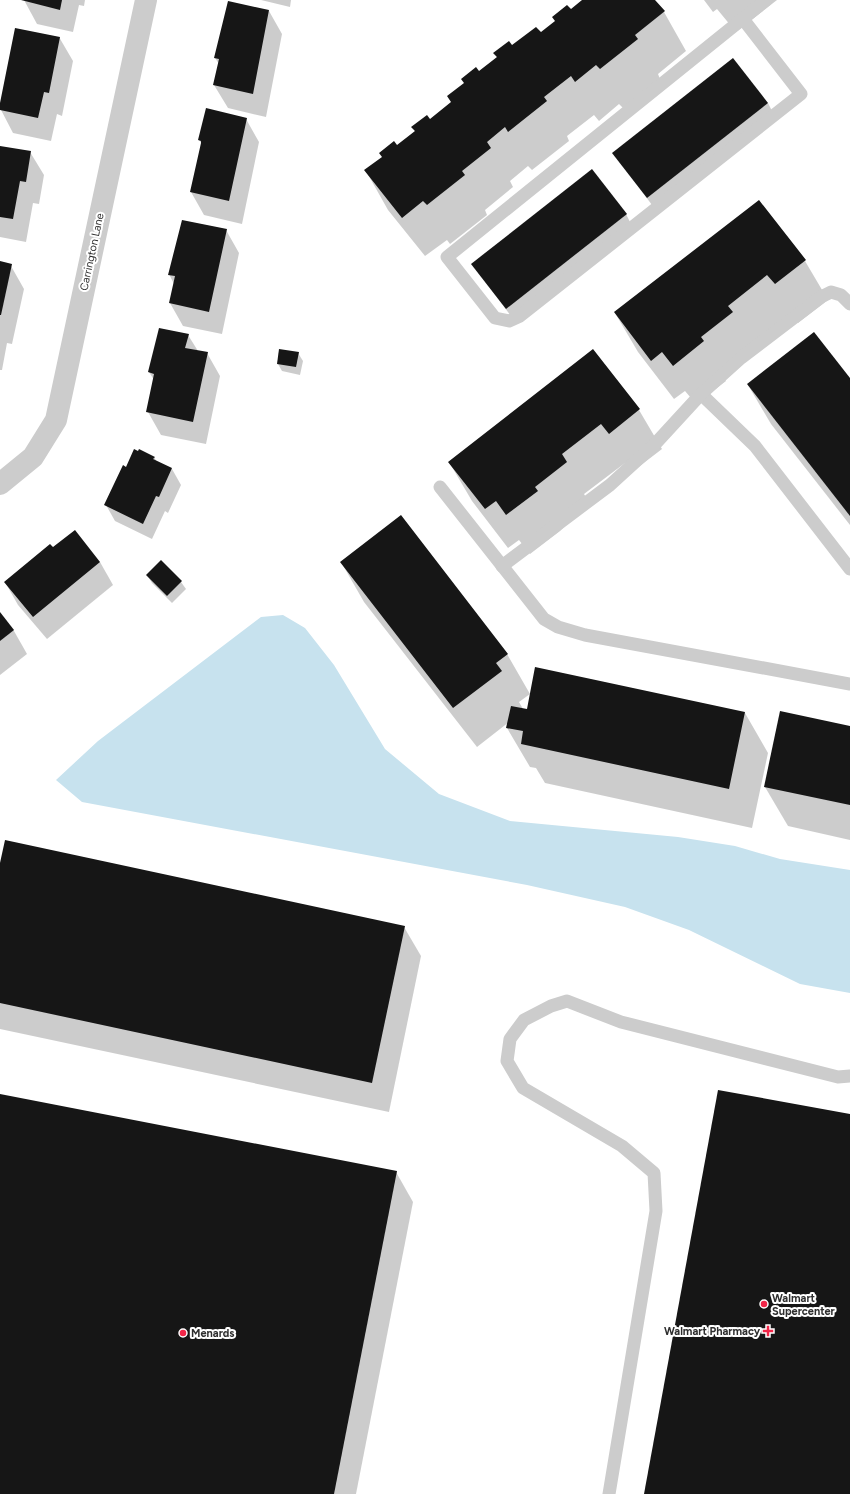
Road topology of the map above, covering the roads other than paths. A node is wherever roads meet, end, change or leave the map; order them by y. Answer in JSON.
{"nodes":[{"id":1,"x":146,"y":0,"type":"edge"},
{"id":2,"x":766,"y":0,"type":"edge"},
{"id":3,"x":743,"y":18,"type":"junction"},
{"id":4,"x":850,"y":304,"type":"edge"},
{"id":5,"x":701,"y":394,"type":"junction"},
{"id":6,"x":0,"y":484,"type":"edge"},
{"id":7,"x":440,"y":487,"type":"dead end"},
{"id":8,"x":502,"y":566,"type":"junction"},
{"id":9,"x":850,"y":569,"type":"edge"},
{"id":10,"x":850,"y":684,"type":"edge"},
{"id":11,"x":850,"y":1076,"type":"edge"},
{"id":12,"x":609,"y":1494,"type":"edge"}],
"edges":[{"from":1,"to":6,"type":"street","name":"Carrington Lane"},
{"from":2,"to":3,"type":"lane"},
{"from":3,"to":3,"type":"lane"},
{"from":4,"to":5,"type":"lane"},
{"from":5,"to":8,"type":"lane"},
{"from":5,"to":9,"type":"lane"},
{"from":7,"to":8,"type":"lane"},
{"from":8,"to":10,"type":"lane"},
{"from":11,"to":12,"type":"lane"}]}
